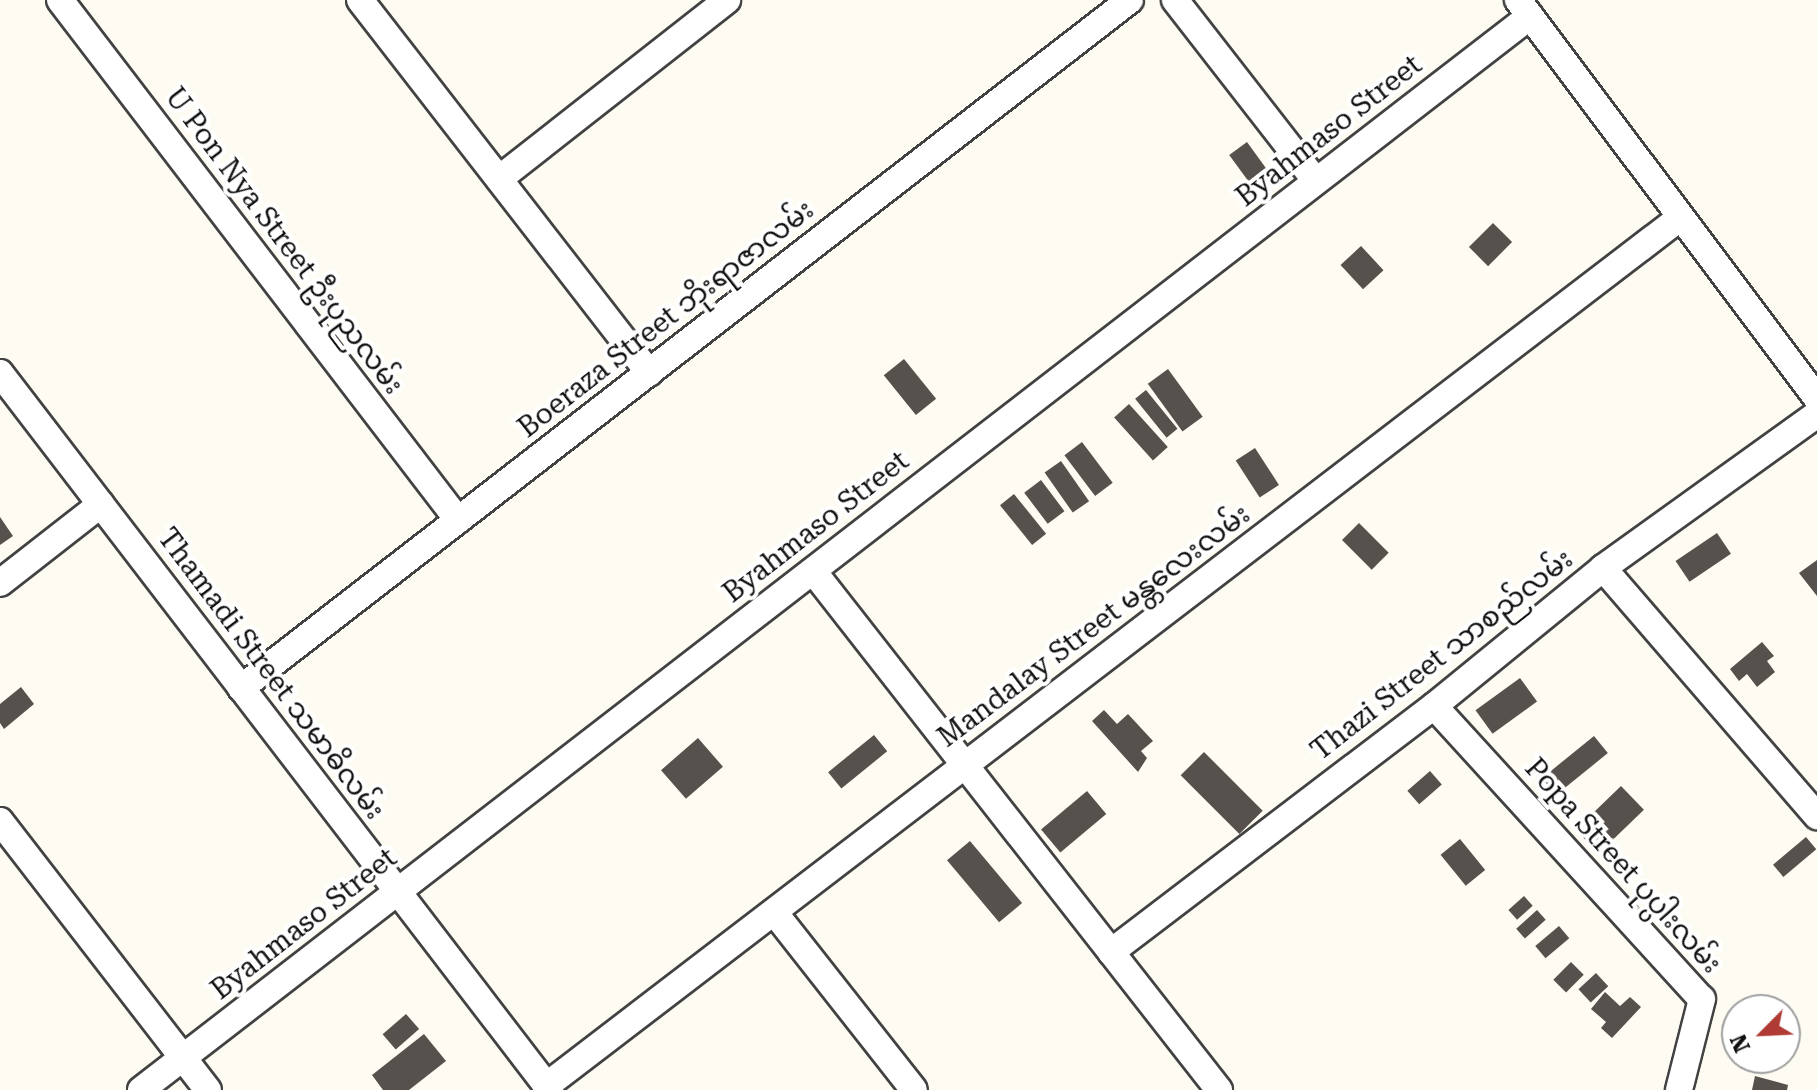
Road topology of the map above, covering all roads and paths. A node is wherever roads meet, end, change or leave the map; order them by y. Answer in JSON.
{"nodes":[{"id":1,"x":60,"y":0,"type":"edge"},
{"id":2,"x":360,"y":0,"type":"edge"},
{"id":3,"x":727,"y":0,"type":"edge"},
{"id":4,"x":1130,"y":0,"type":"edge"},
{"id":5,"x":1175,"y":0,"type":"edge"},
{"id":6,"x":1524,"y":8,"type":"edge"},
{"id":7,"x":499,"y":179,"type":"junction"},
{"id":8,"x":1316,"y":181,"type":"junction"},
{"id":9,"x":1681,"y":217,"type":"junction"},
{"id":10,"x":0,"y":373,"type":"edge"},
{"id":11,"x":649,"y":373,"type":"junction"},
{"id":12,"x":1817,"y":398,"type":"edge"},
{"id":13,"x":1817,"y":414,"type":"edge"},
{"id":14,"x":101,"y":504,"type":"junction"},
{"id":15,"x":458,"y":520,"type":"junction"},
{"id":16,"x":1603,"y":568,"type":"junction"},
{"id":17,"x":813,"y":571,"type":"junction"},
{"id":18,"x":0,"y":583,"type":"edge"},
{"id":19,"x":241,"y":688,"type":"junction"},
{"id":20,"x":1434,"y":706,"type":"junction"},
{"id":21,"x":965,"y":765,"type":"junction"},
{"id":22,"x":1817,"y":816,"type":"edge"},
{"id":23,"x":0,"y":821,"type":"edge"},
{"id":24,"x":398,"y":892,"type":"junction"},
{"id":25,"x":774,"y":912,"type":"junction"},
{"id":26,"x":1111,"y":952,"type":"junction"},
{"id":27,"x":184,"y":1057,"type":"junction"},
{"id":28,"x":548,"y":1088,"type":"edge"},
{"id":29,"x":141,"y":1090,"type":"edge"},
{"id":30,"x":208,"y":1090,"type":"edge"},
{"id":31,"x":914,"y":1090,"type":"edge"},
{"id":32,"x":1219,"y":1090,"type":"edge"},
{"id":33,"x":1679,"y":1090,"type":"edge"}],
"edges":[{"from":1,"to":15,"type":"street","name":"U Pon Nya Street ဦးပုညလမ်း"},
{"from":2,"to":7,"type":"street"},
{"from":3,"to":7,"type":"street"},
{"from":4,"to":11,"type":"street","name":"Boeraza Street ဘိုးရာဇာလမ်း"},
{"from":5,"to":8,"type":"street"},
{"from":6,"to":8,"type":"street","name":"Byahmaso Street"},
{"from":6,"to":9,"type":"street"},
{"from":7,"to":11,"type":"street"},
{"from":8,"to":17,"type":"street","name":"Byahmaso Street"},
{"from":9,"to":12,"type":"street"},
{"from":9,"to":21,"type":"street","name":"Mandalay Street မန္တလေးလမ်း"},
{"from":10,"to":14,"type":"street","name":"Thamadi Street သမာဓိလမ်း"},
{"from":11,"to":15,"type":"street","name":"Boeraza Street ဘိုးရာဇာလမ်း"},
{"from":13,"to":16,"type":"street","name":"Thazi Street သာစည်လမ်း"},
{"from":14,"to":18,"type":"street"},
{"from":14,"to":19,"type":"street","name":"Thamadi Street သမာဓိလမ်း"},
{"from":15,"to":19,"type":"street","name":"Boeraza Street ဘိုးရာဇာလမ်း"},
{"from":16,"to":20,"type":"street","name":"Thazi Street သာစည်လမ်း"},
{"from":16,"to":22,"type":"street"},
{"from":17,"to":21,"type":"street"},
{"from":17,"to":24,"type":"street","name":"Byahmaso Street"},
{"from":19,"to":24,"type":"street","name":"Thamadi Street သမာဓိလမ်း"},
{"from":20,"to":26,"type":"street","name":"Thazi Street သာစည်လမ်း"},
{"from":20,"to":33,"type":"street","name":"Popa Street ပုပ္ပါးလမ်း"},
{"from":21,"to":25,"type":"street","name":"Mandalay Street မန္တလေးလမ်း"},
{"from":21,"to":26,"type":"street"},
{"from":23,"to":27,"type":"street"},
{"from":24,"to":27,"type":"street","name":"Byahmaso Street"},
{"from":24,"to":28,"type":"street","name":"Thamadi Street သမာဓိလမ်း"},
{"from":25,"to":28,"type":"street","name":"Mandalay Street မန္တလေးလမ်း"},
{"from":25,"to":31,"type":"street"},
{"from":26,"to":32,"type":"street"},
{"from":27,"to":29,"type":"street","name":"Byahmaso Street"},
{"from":27,"to":30,"type":"street"}]}
